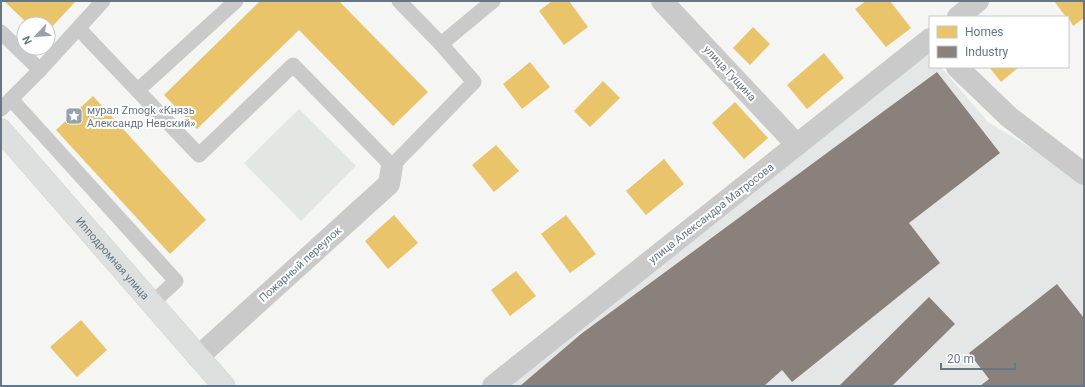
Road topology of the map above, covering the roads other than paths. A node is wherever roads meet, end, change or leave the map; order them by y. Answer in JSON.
{"nodes":[{"id":1,"x":103,"y":1,"type":"edge"},
{"id":2,"x":236,"y":1,"type":"edge"},
{"id":3,"x":399,"y":1,"type":"edge"},
{"id":4,"x":493,"y":1,"type":"edge"},
{"id":5,"x":662,"y":1,"type":"edge"},
{"id":6,"x":978,"y":1,"type":"edge"},
{"id":7,"x":959,"y":16,"type":"edge"},
{"id":8,"x":79,"y":29,"type":"junction"},
{"id":9,"x":1,"y":32,"type":"edge"},
{"id":10,"x":929,"y":41,"type":"edge"},
{"id":11,"x":441,"y":44,"type":"junction"},
{"id":12,"x":958,"y":68,"type":"edge"},
{"id":13,"x":40,"y":70,"type":"junction"},
{"id":14,"x":138,"y":90,"type":"junction"},
{"id":15,"x":6,"y":104,"type":"edge"},
{"id":16,"x":1,"y":130,"type":"edge"},
{"id":17,"x":797,"y":145,"type":"junction"},
{"id":18,"x":392,"y":166,"type":"junction"},
{"id":19,"x":1084,"y":174,"type":"edge"},
{"id":20,"x":151,"y":304,"type":"junction"},
{"id":21,"x":198,"y":357,"type":"junction"},
{"id":22,"x":224,"y":386,"type":"edge"},
{"id":23,"x":493,"y":386,"type":"edge"}],
"edges":[{"from":1,"to":8,"type":"lane"},
{"from":2,"to":14,"type":"lane"},
{"from":3,"to":11,"type":"lane"},
{"from":4,"to":11,"type":"lane"},
{"from":5,"to":17,"type":"street","name":"улица Гущина"},
{"from":6,"to":7,"type":"street"},
{"from":8,"to":13,"type":"lane"},
{"from":8,"to":14,"type":"lane"},
{"from":9,"to":13,"type":"lane"},
{"from":10,"to":17,"type":"street","name":"улица Александра Матросова"},
{"from":11,"to":18,"type":"lane"},
{"from":12,"to":19,"type":"street"},
{"from":13,"to":15,"type":"lane"},
{"from":14,"to":18,"type":"lane"},
{"from":15,"to":20,"type":"lane"},
{"from":16,"to":20,"type":"main road","name":"Ипподромная улица"},
{"from":17,"to":23,"type":"street","name":"улица Александра Матросова"},
{"from":18,"to":21,"type":"street","name":"Пожарный переулок"},
{"from":20,"to":21,"type":"main road","name":"Ипподромная улица"},
{"from":21,"to":22,"type":"main road","name":"Ипподромная улица"}]}
